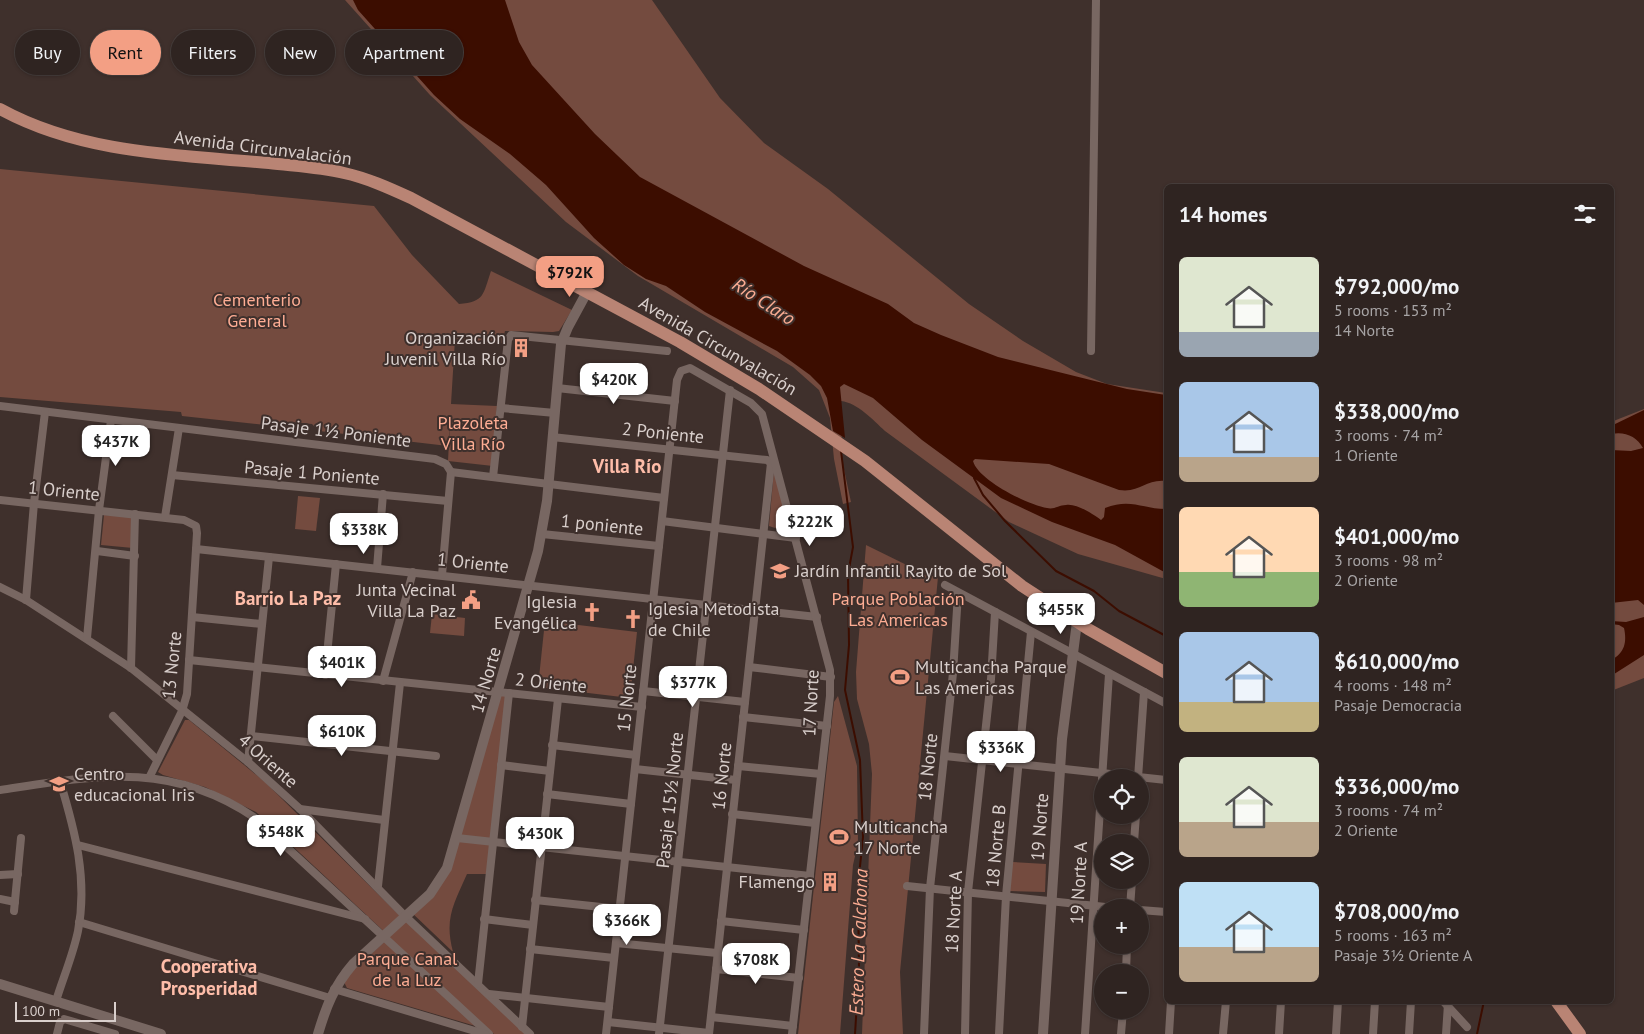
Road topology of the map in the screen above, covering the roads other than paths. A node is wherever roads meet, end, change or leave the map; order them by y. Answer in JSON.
{"nodes":[{"id":1,"x":1096,"y":0,"type":"edge"},
{"id":2,"x":0,"y":109,"type":"edge"},
{"id":3,"x":588,"y":292,"type":"junction"},
{"id":4,"x":562,"y":339,"type":"junction"},
{"id":5,"x":667,"y":351,"type":"dead end"},
{"id":6,"x":1091,"y":351,"type":"dead end"},
{"id":7,"x":684,"y":369,"type":"joint"},
{"id":8,"x":557,"y":388,"type":"junction"},
{"id":9,"x":730,"y":390,"type":"junction"},
{"id":10,"x":675,"y":401,"type":"junction"},
{"id":11,"x":0,"y":406,"type":"edge"},
{"id":12,"x":501,"y":408,"type":"junction"},
{"id":13,"x":45,"y":412,"type":"junction"},
{"id":14,"x":555,"y":412,"type":"junction"},
{"id":15,"x":112,"y":420,"type":"junction"},
{"id":16,"x":179,"y":428,"type":"junction"},
{"id":17,"x":552,"y":437,"type":"junction"},
{"id":18,"x":669,"y":449,"type":"junction"},
{"id":19,"x":723,"y":455,"type":"junction"},
{"id":20,"x":770,"y":461,"type":"joint"},
{"id":21,"x":451,"y":472,"type":"junction"},
{"id":22,"x":172,"y":474,"type":"junction"},
{"id":23,"x":493,"y":477,"type":"junction"},
{"id":24,"x":549,"y":484,"type":"junction"},
{"id":25,"x":383,"y":494,"type":"junction"},
{"id":26,"x":664,"y":498,"type":"junction"},
{"id":27,"x":0,"y":500,"type":"edge"},
{"id":28,"x":448,"y":501,"type":"junction"},
{"id":29,"x":34,"y":503,"type":"junction"},
{"id":30,"x":99,"y":510,"type":"junction"},
{"id":31,"x":135,"y":514,"type":"junction"},
{"id":32,"x":165,"y":517,"type":"junction"},
{"id":33,"x":662,"y":521,"type":"junction"},
{"id":34,"x":715,"y":527,"type":"junction"},
{"id":35,"x":764,"y":533,"type":"junction"},
{"id":36,"x":542,"y":534,"type":"junction"},
{"id":37,"x":796,"y":538,"type":"junction"},
{"id":38,"x":659,"y":546,"type":"junction"},
{"id":39,"x":196,"y":549,"type":"junction"},
{"id":40,"x":97,"y":551,"type":"junction"},
{"id":41,"x":135,"y":556,"type":"junction"},
{"id":42,"x":269,"y":557,"type":"junction"},
{"id":43,"x":336,"y":564,"type":"junction"},
{"id":44,"x":377,"y":568,"type":"junction"},
{"id":45,"x":413,"y":572,"type":"junction"},
{"id":46,"x":442,"y":575,"type":"junction"},
{"id":47,"x":530,"y":584,"type":"junction"},
{"id":48,"x":945,"y":586,"type":"dead end"},
{"id":49,"x":0,"y":587,"type":"edge"},
{"id":50,"x":958,"y":593,"type":"junction"},
{"id":51,"x":653,"y":598,"type":"junction"},
{"id":52,"x":26,"y":600,"type":"junction"},
{"id":53,"x":706,"y":604,"type":"junction"},
{"id":54,"x":755,"y":610,"type":"junction"},
{"id":55,"x":995,"y":612,"type":"junction"},
{"id":56,"x":192,"y":617,"type":"junction"},
{"id":57,"x":817,"y":617,"type":"junction"},
{"id":58,"x":1077,"y":622,"type":"junction"},
{"id":59,"x":262,"y":624,"type":"junction"},
{"id":60,"x":1032,"y":632,"type":"junction"},
{"id":61,"x":87,"y":638,"type":"junction"},
{"id":62,"x":1071,"y":654,"type":"junction"},
{"id":63,"x":189,"y":660,"type":"junction"},
{"id":64,"x":749,"y":667,"type":"junction"},
{"id":65,"x":131,"y":668,"type":"junction"},
{"id":66,"x":258,"y":668,"type":"junction"},
{"id":67,"x":1164,"y":672,"type":"edge"},
{"id":68,"x":325,"y":674,"type":"junction"},
{"id":69,"x":1109,"y":674,"type":"junction"},
{"id":70,"x":831,"y":677,"type":"junction"},
{"id":71,"x":383,"y":681,"type":"junction"},
{"id":72,"x":400,"y":682,"type":"junction"},
{"id":73,"x":643,"y":691,"type":"junction"},
{"id":74,"x":1144,"y":692,"type":"junction"},
{"id":75,"x":504,"y":693,"type":"junction"},
{"id":76,"x":696,"y":697,"type":"junction"},
{"id":77,"x":558,"y":698,"type":"junction"},
{"id":78,"x":745,"y":702,"type":"junction"},
{"id":79,"x":1164,"y":703,"type":"edge"},
{"id":80,"x":642,"y":707,"type":"junction"},
{"id":81,"x":182,"y":711,"type":"junction"},
{"id":82,"x":113,"y":716,"type":"dead end"},
{"id":83,"x":743,"y":717,"type":"junction"},
{"id":84,"x":827,"y":726,"type":"junction"},
{"id":85,"x":251,"y":736,"type":"junction"},
{"id":86,"x":552,"y":745,"type":"junction"},
{"id":87,"x":392,"y":751,"type":"junction"},
{"id":88,"x":636,"y":755,"type":"junction"},
{"id":89,"x":436,"y":756,"type":"dead end"},
{"id":90,"x":945,"y":756,"type":"junction"},
{"id":91,"x":157,"y":760,"type":"junction"},
{"id":92,"x":983,"y":760,"type":"junction"},
{"id":93,"x":248,"y":762,"type":"junction"},
{"id":94,"x":1018,"y":764,"type":"junction"},
{"id":95,"x":501,"y":765,"type":"junction"},
{"id":96,"x":738,"y":766,"type":"junction"},
{"id":97,"x":1060,"y":769,"type":"junction"},
{"id":98,"x":1101,"y":769,"type":"edge"},
{"id":99,"x":1139,"y":769,"type":"edge"},
{"id":100,"x":635,"y":770,"type":"junction"},
{"id":101,"x":550,"y":771,"type":"junction"},
{"id":102,"x":1094,"y":772,"type":"edge"},
{"id":103,"x":821,"y":774,"type":"junction"},
{"id":104,"x":688,"y":775,"type":"junction"},
{"id":105,"x":150,"y":776,"type":"junction"},
{"id":106,"x":1149,"y":778,"type":"edge"},
{"id":107,"x":736,"y":780,"type":"junction"},
{"id":108,"x":1164,"y":780,"type":"edge"},
{"id":109,"x":60,"y":781,"type":"junction"},
{"id":110,"x":0,"y":790,"type":"edge"},
{"id":111,"x":547,"y":794,"type":"junction"},
{"id":112,"x":631,"y":804,"type":"junction"},
{"id":113,"x":300,"y":809,"type":"junction"},
{"id":114,"x":732,"y":814,"type":"junction"},
{"id":115,"x":384,"y":820,"type":"junction"},
{"id":116,"x":816,"y":822,"type":"junction"},
{"id":117,"x":1098,"y":824,"type":"edge"},
{"id":118,"x":21,"y":838,"type":"dead end"},
{"id":119,"x":457,"y":838,"type":"junction"},
{"id":120,"x":493,"y":842,"type":"junction"},
{"id":121,"x":78,"y":845,"type":"junction"},
{"id":122,"x":541,"y":848,"type":"junction"},
{"id":123,"x":625,"y":856,"type":"junction"},
{"id":124,"x":678,"y":862,"type":"junction"},
{"id":125,"x":726,"y":867,"type":"junction"},
{"id":126,"x":18,"y":874,"type":"junction"},
{"id":127,"x":0,"y":875,"type":"edge"},
{"id":128,"x":810,"y":876,"type":"junction"},
{"id":129,"x":378,"y":886,"type":"junction"},
{"id":130,"x":907,"y":886,"type":"dead end"},
{"id":131,"x":930,"y":888,"type":"junction"},
{"id":132,"x":968,"y":892,"type":"junction"},
{"id":133,"x":1006,"y":896,"type":"junction"},
{"id":134,"x":0,"y":899,"type":"edge"},
{"id":135,"x":536,"y":900,"type":"junction"},
{"id":136,"x":1051,"y":901,"type":"junction"},
{"id":137,"x":15,"y":902,"type":"junction"},
{"id":138,"x":1093,"y":905,"type":"junction"},
{"id":139,"x":620,"y":909,"type":"junction"},
{"id":140,"x":14,"y":911,"type":"dead end"},
{"id":141,"x":1149,"y":911,"type":"edge"},
{"id":142,"x":1164,"y":912,"type":"edge"},
{"id":143,"x":406,"y":917,"type":"junction"},
{"id":144,"x":484,"y":919,"type":"junction"},
{"id":145,"x":367,"y":920,"type":"junction"},
{"id":146,"x":721,"y":921,"type":"junction"},
{"id":147,"x":79,"y":922,"type":"junction"},
{"id":148,"x":533,"y":924,"type":"junction"},
{"id":149,"x":804,"y":930,"type":"junction"},
{"id":150,"x":384,"y":936,"type":"junction"},
{"id":151,"x":616,"y":943,"type":"junction"},
{"id":152,"x":669,"y":948,"type":"junction"},
{"id":153,"x":530,"y":949,"type":"junction"},
{"id":154,"x":717,"y":953,"type":"junction"},
{"id":155,"x":614,"y":958,"type":"junction"},
{"id":156,"x":716,"y":970,"type":"junction"},
{"id":157,"x":799,"y":978,"type":"junction"},
{"id":158,"x":0,"y":984,"type":"edge"},
{"id":159,"x":478,"y":984,"type":"junction"},
{"id":160,"x":332,"y":993,"type":"junction"},
{"id":161,"x":489,"y":994,"type":"junction"},
{"id":162,"x":525,"y":998,"type":"junction"},
{"id":163,"x":56,"y":1001,"type":"junction"},
{"id":164,"x":1171,"y":1004,"type":"edge"},
{"id":165,"x":1226,"y":1004,"type":"edge"},
{"id":166,"x":1281,"y":1004,"type":"edge"},
{"id":167,"x":1338,"y":1004,"type":"edge"},
{"id":168,"x":1375,"y":1004,"type":"edge"},
{"id":169,"x":1411,"y":1004,"type":"edge"},
{"id":170,"x":1446,"y":1004,"type":"edge"},
{"id":171,"x":1447,"y":1004,"type":"edge"},
{"id":172,"x":1558,"y":1004,"type":"edge"},
{"id":173,"x":609,"y":1007,"type":"junction"},
{"id":174,"x":710,"y":1018,"type":"junction"},
{"id":175,"x":1123,"y":1019,"type":"edge"},
{"id":176,"x":608,"y":1022,"type":"junction"},
{"id":177,"x":522,"y":1027,"type":"junction"},
{"id":178,"x":1467,"y":1027,"type":"dead end"},
{"id":179,"x":793,"y":1030,"type":"edge"},
{"id":180,"x":660,"y":1031,"type":"edge"},
{"id":181,"x":709,"y":1033,"type":"edge"},
{"id":182,"x":57,"y":1034,"type":"edge"},
{"id":183,"x":115,"y":1034,"type":"edge"},
{"id":184,"x":161,"y":1034,"type":"edge"},
{"id":185,"x":318,"y":1034,"type":"edge"},
{"id":186,"x":487,"y":1034,"type":"edge"},
{"id":187,"x":530,"y":1034,"type":"edge"},
{"id":188,"x":606,"y":1034,"type":"edge"},
{"id":189,"x":924,"y":1034,"type":"edge"},
{"id":190,"x":965,"y":1034,"type":"edge"},
{"id":191,"x":999,"y":1034,"type":"edge"},
{"id":192,"x":1043,"y":1034,"type":"edge"},
{"id":193,"x":1085,"y":1034,"type":"edge"},
{"id":194,"x":1122,"y":1034,"type":"edge"},
{"id":195,"x":1169,"y":1034,"type":"edge"},
{"id":196,"x":1223,"y":1034,"type":"edge"},
{"id":197,"x":1279,"y":1034,"type":"edge"},
{"id":198,"x":1336,"y":1034,"type":"edge"},
{"id":199,"x":1372,"y":1034,"type":"edge"},
{"id":200,"x":1409,"y":1034,"type":"edge"},
{"id":201,"x":1446,"y":1034,"type":"edge"},
{"id":202,"x":1580,"y":1034,"type":"edge"}],
"edges":[{"from":1,"to":6,"type":"street"},
{"from":2,"to":3,"type":"main road","name":"Avenida Circunvalación"},
{"from":3,"to":4,"type":"street","name":"14 Norte"},
{"from":3,"to":58,"type":"main road","name":"Avenida Circunvalación"},
{"from":4,"to":5,"type":"street"},
{"from":4,"to":8,"type":"street","name":"14 Norte"},
{"from":4,"to":12,"type":"street"},
{"from":7,"to":9,"type":"street","name":"17 Norte"},
{"from":7,"to":10,"type":"street","name":"15 Norte"},
{"from":8,"to":10,"type":"street"},
{"from":8,"to":14,"type":"street","name":"14 Norte"},
{"from":9,"to":19,"type":"street","name":"Pasaje 15½ Norte"},
{"from":9,"to":37,"type":"street","name":"17 Norte"},
{"from":10,"to":18,"type":"street","name":"15 Norte"},
{"from":11,"to":13,"type":"street","name":"Pasaje 1½ Poniente"},
{"from":12,"to":14,"type":"street"},
{"from":12,"to":23,"type":"street"},
{"from":13,"to":15,"type":"street","name":"Pasaje 1½ Poniente"},
{"from":13,"to":29,"type":"street"},
{"from":14,"to":17,"type":"street","name":"14 Norte"},
{"from":15,"to":16,"type":"street","name":"Pasaje 1½ Poniente"},
{"from":15,"to":30,"type":"street"},
{"from":16,"to":21,"type":"street","name":"Pasaje 1½ Poniente"},
{"from":16,"to":22,"type":"street"},
{"from":17,"to":18,"type":"street","name":"2 Poniente"},
{"from":17,"to":24,"type":"street","name":"14 Norte"},
{"from":18,"to":19,"type":"street","name":"2 Poniente"},
{"from":18,"to":26,"type":"street","name":"15 Norte"},
{"from":19,"to":20,"type":"street","name":"2 Poniente"},
{"from":19,"to":34,"type":"street","name":"Pasaje 15½ Norte"},
{"from":20,"to":35,"type":"street","name":"16 Norte"},
{"from":21,"to":23,"type":"street","name":"Pasaje 1½ Poniente"},
{"from":21,"to":28,"type":"street"},
{"from":22,"to":25,"type":"street","name":"Pasaje 1 Poniente"},
{"from":22,"to":32,"type":"street"},
{"from":23,"to":24,"type":"street","name":"Pasaje 1½ Poniente"},
{"from":24,"to":26,"type":"street","name":"Pasaje 1½ Poniente"},
{"from":24,"to":36,"type":"street","name":"14 Norte"},
{"from":25,"to":28,"type":"street","name":"Pasaje 1 Poniente"},
{"from":25,"to":44,"type":"street"},
{"from":26,"to":33,"type":"street","name":"15 Norte"},
{"from":27,"to":29,"type":"street","name":"1 Oriente"},
{"from":28,"to":46,"type":"street"},
{"from":29,"to":30,"type":"street","name":"1 Oriente"},
{"from":29,"to":52,"type":"street"},
{"from":30,"to":31,"type":"street","name":"1 Oriente"},
{"from":30,"to":40,"type":"street"},
{"from":31,"to":32,"type":"street","name":"1 Oriente"},
{"from":31,"to":41,"type":"street"},
{"from":32,"to":39,"type":"street","name":"1 Oriente"},
{"from":33,"to":34,"type":"street","name":"1 poniente"},
{"from":33,"to":38,"type":"street","name":"15 Norte"},
{"from":34,"to":35,"type":"street","name":"1 poniente"},
{"from":34,"to":53,"type":"street","name":"Pasaje 15½ Norte"},
{"from":35,"to":37,"type":"street","name":"1 poniente"},
{"from":35,"to":54,"type":"street","name":"16 Norte"},
{"from":36,"to":38,"type":"street","name":"1 poniente"},
{"from":36,"to":47,"type":"street","name":"14 Norte"},
{"from":37,"to":57,"type":"street","name":"17 Norte"},
{"from":38,"to":51,"type":"street","name":"15 Norte"},
{"from":39,"to":42,"type":"street","name":"1 Oriente"},
{"from":39,"to":56,"type":"street","name":"13 Norte"},
{"from":40,"to":41,"type":"street"},
{"from":40,"to":61,"type":"street"},
{"from":41,"to":65,"type":"street"},
{"from":42,"to":43,"type":"street","name":"1 Oriente"},
{"from":42,"to":59,"type":"street"},
{"from":43,"to":44,"type":"street","name":"1 Oriente"},
{"from":43,"to":68,"type":"street"},
{"from":44,"to":45,"type":"street","name":"1 Oriente"},
{"from":45,"to":46,"type":"street","name":"1 Oriente"},
{"from":45,"to":71,"type":"street"},
{"from":46,"to":47,"type":"street","name":"1 Oriente"},
{"from":47,"to":51,"type":"street","name":"1 Oriente"},
{"from":47,"to":75,"type":"street","name":"14 Norte"},
{"from":48,"to":50,"type":"street"},
{"from":49,"to":52,"type":"street","name":"4 Oriente"},
{"from":50,"to":55,"type":"street"},
{"from":50,"to":90,"type":"street","name":"18 Norte"},
{"from":51,"to":53,"type":"street","name":"1 Oriente"},
{"from":51,"to":73,"type":"street","name":"15 Norte"},
{"from":52,"to":61,"type":"street","name":"4 Oriente"},
{"from":53,"to":54,"type":"street","name":"1 Oriente"},
{"from":53,"to":76,"type":"street","name":"Pasaje 15½ Norte"},
{"from":54,"to":57,"type":"street","name":"1 Oriente"},
{"from":54,"to":64,"type":"street","name":"16 Norte"},
{"from":55,"to":60,"type":"street"},
{"from":55,"to":92,"type":"street","name":"18 Norte A"},
{"from":56,"to":59,"type":"street"},
{"from":56,"to":63,"type":"street","name":"13 Norte"},
{"from":57,"to":70,"type":"street","name":"17 Norte"},
{"from":58,"to":62,"type":"street","name":"19 Norte"},
{"from":58,"to":67,"type":"main road","name":"Avenida Circunvalación"},
{"from":59,"to":66,"type":"street"},
{"from":60,"to":62,"type":"street"},
{"from":60,"to":94,"type":"street","name":"18 Norte B"},
{"from":61,"to":65,"type":"street","name":"4 Oriente"},
{"from":62,"to":69,"type":"street"},
{"from":62,"to":97,"type":"street","name":"19 Norte"},
{"from":63,"to":66,"type":"street","name":"2 Oriente"},
{"from":63,"to":81,"type":"street","name":"13 Norte"},
{"from":64,"to":70,"type":"street"},
{"from":64,"to":78,"type":"street","name":"16 Norte"},
{"from":65,"to":81,"type":"street","name":"4 Oriente"},
{"from":66,"to":68,"type":"street","name":"2 Oriente"},
{"from":66,"to":85,"type":"street"},
{"from":68,"to":71,"type":"street","name":"2 Oriente"},
{"from":69,"to":74,"type":"street"},
{"from":69,"to":98,"type":"street","name":"19 Norte A"},
{"from":70,"to":84,"type":"street","name":"17 Norte"},
{"from":71,"to":72,"type":"street","name":"2 Oriente"},
{"from":72,"to":75,"type":"street","name":"2 Oriente"},
{"from":72,"to":87,"type":"street"},
{"from":73,"to":76,"type":"street"},
{"from":73,"to":80,"type":"street","name":"15 Norte"},
{"from":74,"to":79,"type":"street"},
{"from":74,"to":99,"type":"street"},
{"from":75,"to":77,"type":"street","name":"2 Oriente"},
{"from":75,"to":95,"type":"street"},
{"from":75,"to":119,"type":"street","name":"14 Norte"},
{"from":76,"to":78,"type":"street"},
{"from":76,"to":104,"type":"street","name":"Pasaje 15½ Norte"},
{"from":77,"to":80,"type":"street","name":"2 Oriente"},
{"from":77,"to":86,"type":"street"},
{"from":78,"to":83,"type":"street","name":"16 Norte"},
{"from":80,"to":88,"type":"street","name":"15 Norte"},
{"from":81,"to":91,"type":"street","name":"13 Norte"},
{"from":81,"to":93,"type":"street","name":"4 Oriente"},
{"from":82,"to":91,"type":"street"},
{"from":83,"to":84,"type":"street"},
{"from":83,"to":96,"type":"street","name":"16 Norte"},
{"from":84,"to":103,"type":"street","name":"17 Norte"},
{"from":85,"to":87,"type":"street"},
{"from":85,"to":93,"type":"street"},
{"from":86,"to":88,"type":"street"},
{"from":86,"to":101,"type":"street"},
{"from":87,"to":89,"type":"street"},
{"from":87,"to":115,"type":"street"},
{"from":88,"to":100,"type":"street","name":"15 Norte"},
{"from":90,"to":92,"type":"street"},
{"from":90,"to":131,"type":"street","name":"18 Norte"},
{"from":91,"to":105,"type":"street","name":"13 Norte"},
{"from":92,"to":94,"type":"street"},
{"from":92,"to":132,"type":"street","name":"18 Norte A"},
{"from":93,"to":113,"type":"street","name":"4 Oriente"},
{"from":94,"to":97,"type":"street"},
{"from":94,"to":133,"type":"street","name":"18 Norte B"},
{"from":95,"to":101,"type":"street"},
{"from":95,"to":120,"type":"street"},
{"from":96,"to":103,"type":"street"},
{"from":96,"to":107,"type":"street","name":"16 Norte"},
{"from":97,"to":102,"type":"street"},
{"from":97,"to":136,"type":"street","name":"19 Norte"},
{"from":100,"to":104,"type":"street"},
{"from":100,"to":112,"type":"street","name":"15 Norte"},
{"from":101,"to":111,"type":"street"},
{"from":103,"to":116,"type":"street","name":"17 Norte"},
{"from":104,"to":107,"type":"street"},
{"from":104,"to":124,"type":"street","name":"Pasaje 15½ Norte"},
{"from":105,"to":109,"type":"street"},
{"from":105,"to":145,"type":"street"},
{"from":106,"to":108,"type":"street"},
{"from":107,"to":114,"type":"street","name":"16 Norte"},
{"from":109,"to":110,"type":"street"},
{"from":109,"to":121,"type":"street"},
{"from":111,"to":112,"type":"street"},
{"from":111,"to":122,"type":"street"},
{"from":112,"to":123,"type":"street","name":"15 Norte"},
{"from":113,"to":115,"type":"street"},
{"from":113,"to":129,"type":"street","name":"4 Oriente"},
{"from":114,"to":116,"type":"street"},
{"from":114,"to":125,"type":"street","name":"16 Norte"},
{"from":115,"to":129,"type":"street"},
{"from":116,"to":128,"type":"street","name":"17 Norte"},
{"from":117,"to":138,"type":"street","name":"19 Norte A"},
{"from":118,"to":126,"type":"street"},
{"from":119,"to":120,"type":"street"},
{"from":119,"to":143,"type":"street","name":"14 Norte"},
{"from":120,"to":122,"type":"street"},
{"from":120,"to":144,"type":"street"},
{"from":121,"to":145,"type":"street"},
{"from":121,"to":147,"type":"street"},
{"from":122,"to":123,"type":"street"},
{"from":122,"to":135,"type":"street"},
{"from":123,"to":124,"type":"street"},
{"from":123,"to":139,"type":"street","name":"15 Norte"},
{"from":124,"to":125,"type":"street"},
{"from":124,"to":152,"type":"street","name":"Pasaje 15½ Norte"},
{"from":125,"to":128,"type":"street"},
{"from":125,"to":146,"type":"street","name":"16 Norte"},
{"from":126,"to":127,"type":"street"},
{"from":126,"to":137,"type":"street"},
{"from":128,"to":149,"type":"street","name":"17 Norte"},
{"from":129,"to":143,"type":"street","name":"4 Oriente"},
{"from":130,"to":131,"type":"street"},
{"from":131,"to":132,"type":"street"},
{"from":131,"to":189,"type":"street","name":"18 Norte"},
{"from":132,"to":133,"type":"street"},
{"from":132,"to":190,"type":"street","name":"18 Norte A"},
{"from":133,"to":136,"type":"street"},
{"from":133,"to":191,"type":"street","name":"18 Norte B"},
{"from":134,"to":137,"type":"street"},
{"from":135,"to":139,"type":"street"},
{"from":135,"to":148,"type":"street"},
{"from":136,"to":138,"type":"street"},
{"from":136,"to":192,"type":"street","name":"19 Norte"},
{"from":137,"to":140,"type":"street"},
{"from":138,"to":193,"type":"street","name":"19 Norte A"},
{"from":139,"to":151,"type":"street","name":"15 Norte"},
{"from":141,"to":142,"type":"street"},
{"from":143,"to":150,"type":"street","name":"14 Norte"},
{"from":143,"to":159,"type":"street","name":"4 Oriente"},
{"from":144,"to":148,"type":"street"},
{"from":144,"to":159,"type":"street"},
{"from":145,"to":150,"type":"street"},
{"from":146,"to":149,"type":"street"},
{"from":146,"to":154,"type":"street","name":"16 Norte"},
{"from":147,"to":160,"type":"street"},
{"from":147,"to":163,"type":"street"},
{"from":148,"to":153,"type":"street"},
{"from":149,"to":157,"type":"street","name":"17 Norte"},
{"from":150,"to":160,"type":"street","name":"14 Norte"},
{"from":150,"to":186,"type":"street"},
{"from":151,"to":152,"type":"street"},
{"from":151,"to":155,"type":"street","name":"15 Norte"},
{"from":152,"to":154,"type":"street"},
{"from":152,"to":180,"type":"street","name":"Pasaje 15½ Norte"},
{"from":153,"to":155,"type":"street"},
{"from":153,"to":162,"type":"street"},
{"from":154,"to":156,"type":"street","name":"16 Norte"},
{"from":155,"to":173,"type":"street","name":"15 Norte"},
{"from":156,"to":157,"type":"street"},
{"from":156,"to":174,"type":"street","name":"16 Norte"},
{"from":157,"to":179,"type":"street","name":"17 Norte"},
{"from":158,"to":163,"type":"street"},
{"from":159,"to":161,"type":"street","name":"4 Oriente"},
{"from":160,"to":185,"type":"street","name":"14 Norte"},
{"from":160,"to":186,"type":"street"},
{"from":161,"to":162,"type":"street"},
{"from":161,"to":177,"type":"street","name":"4 Oriente"},
{"from":162,"to":173,"type":"street"},
{"from":162,"to":177,"type":"street"},
{"from":163,"to":184,"type":"street"},
{"from":164,"to":195,"type":"street"},
{"from":165,"to":196,"type":"street"},
{"from":166,"to":197,"type":"street"},
{"from":167,"to":198,"type":"street"},
{"from":168,"to":199,"type":"street"},
{"from":169,"to":200,"type":"street"},
{"from":170,"to":201,"type":"street"},
{"from":171,"to":178,"type":"street"},
{"from":172,"to":202,"type":"main road"},
{"from":173,"to":176,"type":"street","name":"15 Norte"},
{"from":174,"to":179,"type":"street"},
{"from":174,"to":181,"type":"street","name":"16 Norte"},
{"from":175,"to":194,"type":"street"},
{"from":176,"to":180,"type":"street"},
{"from":176,"to":188,"type":"street","name":"15 Norte"},
{"from":177,"to":187,"type":"street","name":"4 Oriente"},
{"from":180,"to":181,"type":"street"},
{"from":182,"to":183,"type":"street"}]}
